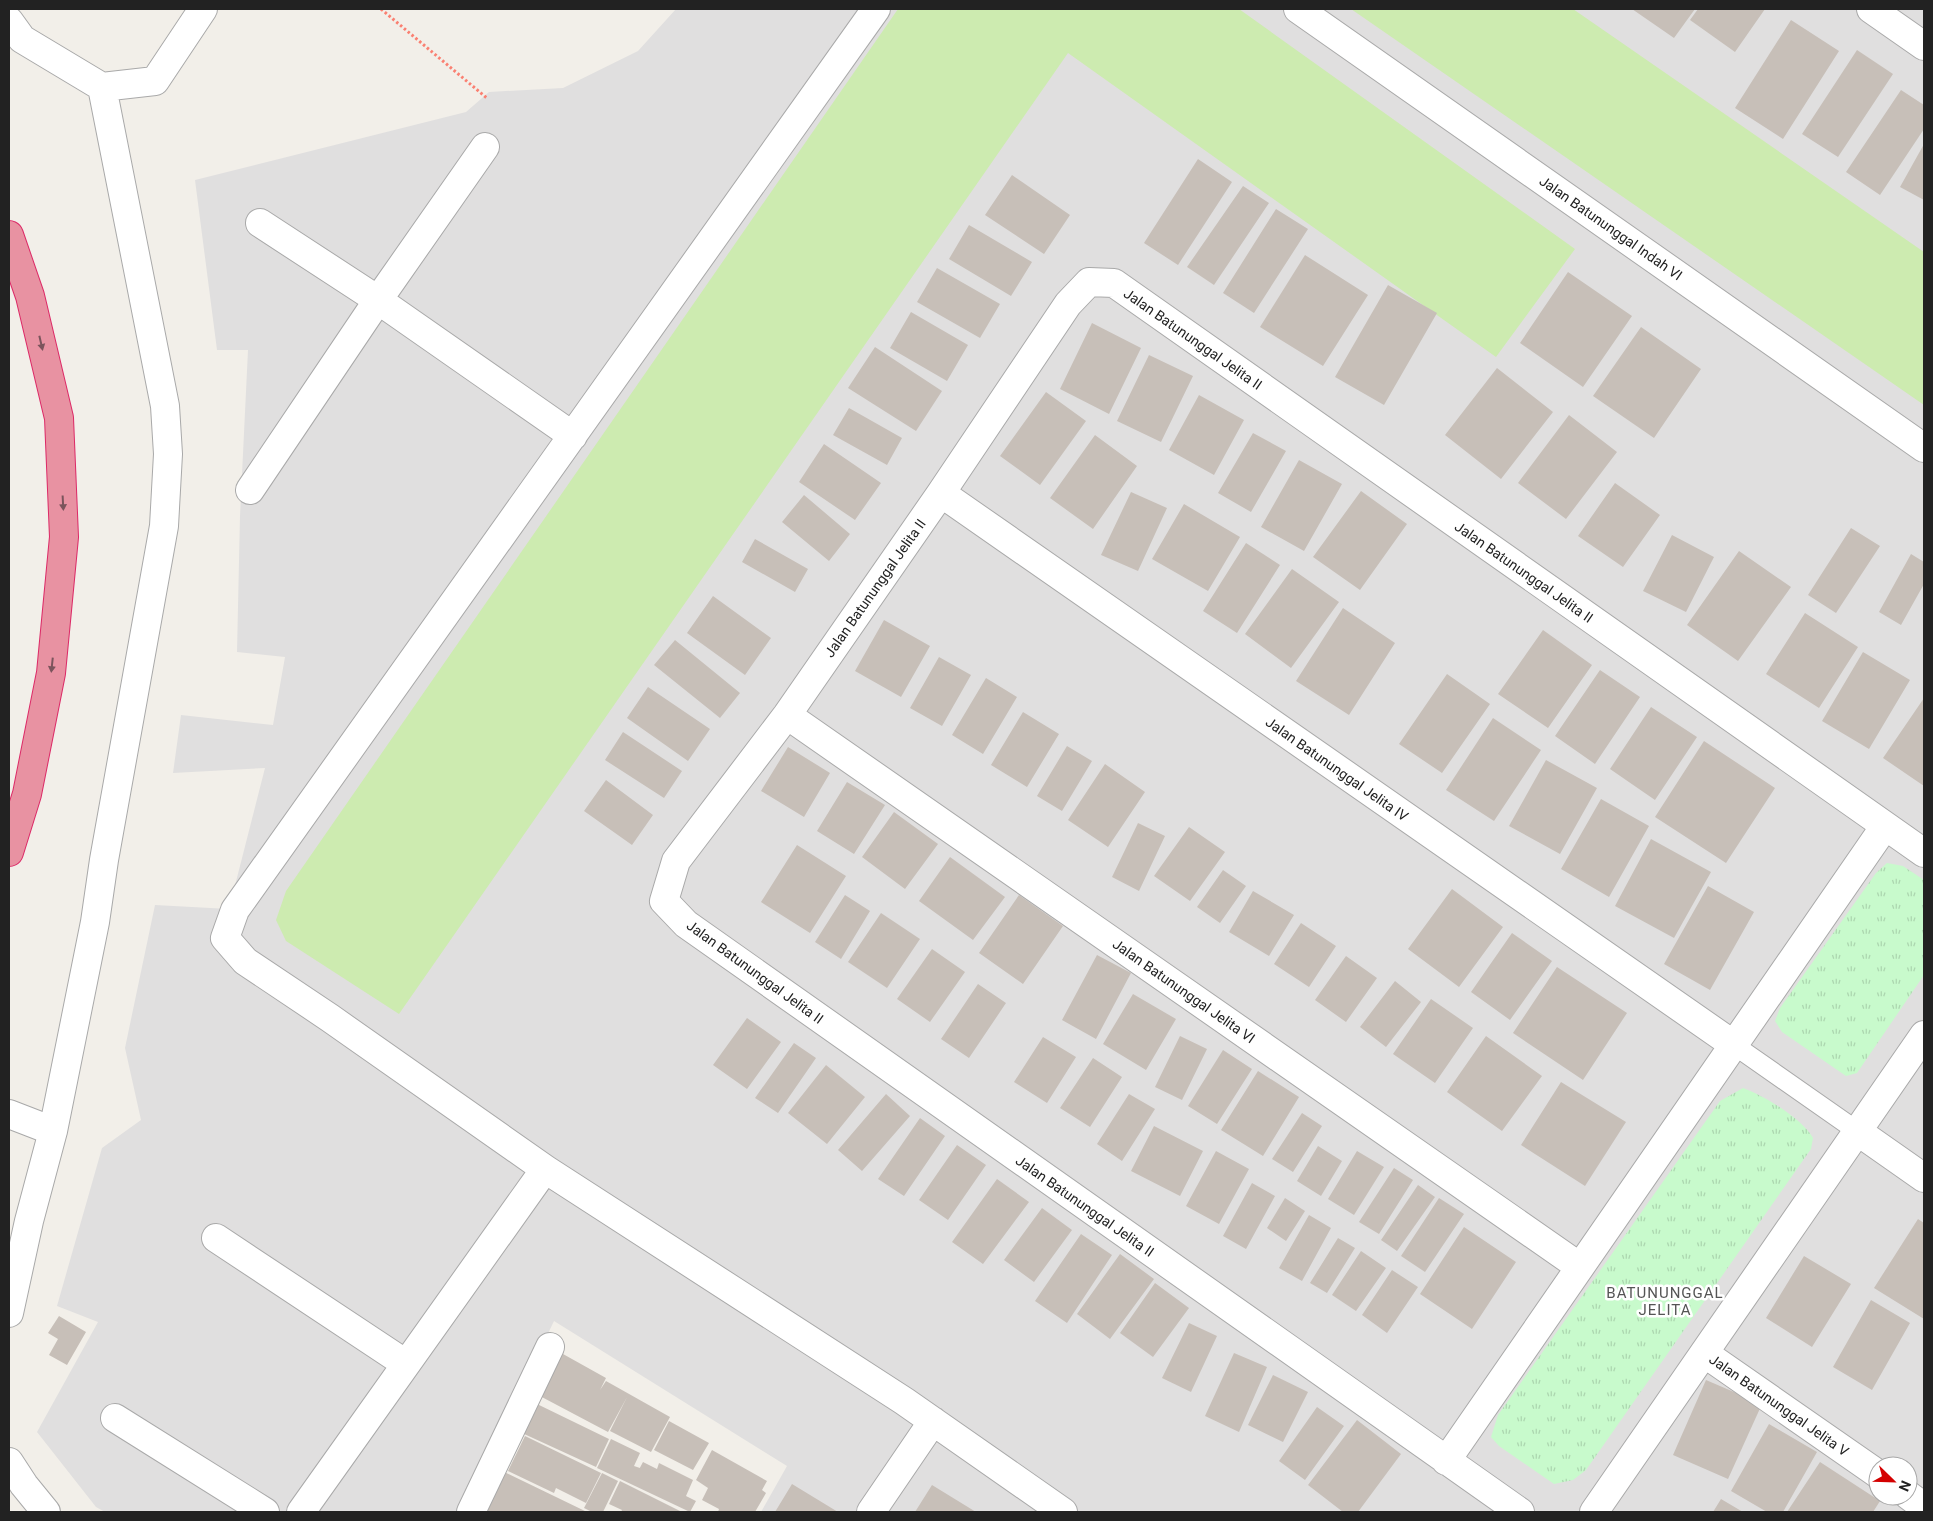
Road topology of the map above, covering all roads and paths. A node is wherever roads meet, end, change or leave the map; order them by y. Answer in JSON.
{"nodes":[{"id":1,"x":203,"y":9,"type":"edge"},
{"id":2,"x":381,"y":9,"type":"edge"},
{"id":3,"x":876,"y":9,"type":"edge"},
{"id":4,"x":1298,"y":9,"type":"edge"},
{"id":5,"x":1871,"y":9,"type":"edge"},
{"id":6,"x":9,"y":21,"type":"edge"},
{"id":7,"x":1924,"y":46,"type":"edge"},
{"id":8,"x":102,"y":87,"type":"junction"},
{"id":9,"x":488,"y":99,"type":"dead end"},
{"id":10,"x":485,"y":147,"type":"dead end"},
{"id":11,"x":260,"y":223,"type":"dead end"},
{"id":12,"x":9,"y":235,"type":"edge"},
{"id":13,"x":378,"y":300,"type":"junction"},
{"id":14,"x":573,"y":436,"type":"junction"},
{"id":15,"x":1924,"y":448,"type":"edge"},
{"id":16,"x":250,"y":490,"type":"dead end"},
{"id":17,"x":941,"y":493,"type":"junction"},
{"id":18,"x":787,"y":715,"type":"junction"},
{"id":19,"x":1886,"y":826,"type":"junction"},
{"id":20,"x":9,"y":852,"type":"edge"},
{"id":21,"x":1924,"y":853,"type":"edge"},
{"id":22,"x":1924,"y":1035,"type":"edge"},
{"id":23,"x":1734,"y":1045,"type":"junction"},
{"id":24,"x":9,"y":1114,"type":"edge"},
{"id":25,"x":53,"y":1131,"type":"junction"},
{"id":26,"x":1857,"y":1132,"type":"junction"},
{"id":27,"x":544,"y":1169,"type":"junction"},
{"id":28,"x":1924,"y":1178,"type":"edge"},
{"id":29,"x":216,"y":1238,"type":"dead end"},
{"id":30,"x":1580,"y":1267,"type":"junction"},
{"id":31,"x":9,"y":1313,"type":"edge"},
{"id":32,"x":550,"y":1347,"type":"dead end"},
{"id":33,"x":1704,"y":1353,"type":"junction"},
{"id":34,"x":406,"y":1364,"type":"junction"},
{"id":35,"x":115,"y":1418,"type":"dead end"},
{"id":36,"x":933,"y":1421,"type":"junction"},
{"id":37,"x":1446,"y":1461,"type":"junction"},
{"id":38,"x":9,"y":1462,"type":"edge"},
{"id":39,"x":1868,"y":1467,"type":"edge"},
{"id":40,"x":37,"y":1509,"type":"edge"},
{"id":41,"x":265,"y":1512,"type":"edge"},
{"id":42,"x":301,"y":1512,"type":"edge"},
{"id":43,"x":471,"y":1512,"type":"edge"},
{"id":44,"x":871,"y":1512,"type":"edge"},
{"id":45,"x":1063,"y":1512,"type":"edge"},
{"id":46,"x":1520,"y":1512,"type":"edge"},
{"id":47,"x":1594,"y":1512,"type":"edge"}],
"edges":[{"from":1,"to":8,"type":"street"},
{"from":2,"to":9,"type":"path"},
{"from":3,"to":14,"type":"street"},
{"from":4,"to":15,"type":"street","name":"Jalan Batununggal Indah VI"},
{"from":5,"to":7,"type":"street"},
{"from":6,"to":8,"type":"street"},
{"from":8,"to":25,"type":"street"},
{"from":10,"to":13,"type":"street"},
{"from":11,"to":13,"type":"street"},
{"from":12,"to":20,"type":"highway","one_way":true},
{"from":13,"to":14,"type":"street"},
{"from":13,"to":16,"type":"street"},
{"from":14,"to":27,"type":"street"},
{"from":17,"to":18,"type":"street","name":"Jalan Batununggal Jelita II"},
{"from":17,"to":19,"type":"street","name":"Jalan Batununggal Jelita II"},
{"from":17,"to":23,"type":"street","name":"Jalan Batununggal Jelita IV"},
{"from":18,"to":30,"type":"street","name":"Jalan Batununggal Jelita VI"},
{"from":18,"to":37,"type":"street","name":"Jalan Batununggal Jelita II"},
{"from":19,"to":21,"type":"street","name":"Jalan Batununggal Jelita II"},
{"from":19,"to":23,"type":"street"},
{"from":22,"to":26,"type":"street"},
{"from":23,"to":26,"type":"lane"},
{"from":23,"to":30,"type":"street"},
{"from":24,"to":25,"type":"street"},
{"from":25,"to":31,"type":"street"},
{"from":26,"to":28,"type":"street"},
{"from":26,"to":33,"type":"street"},
{"from":27,"to":34,"type":"street"},
{"from":27,"to":36,"type":"street"},
{"from":29,"to":34,"type":"street"},
{"from":30,"to":37,"type":"street"},
{"from":32,"to":43,"type":"street"},
{"from":33,"to":39,"type":"street","name":"Jalan Batununggal Jelita V"},
{"from":33,"to":47,"type":"street"},
{"from":34,"to":42,"type":"street"},
{"from":35,"to":41,"type":"street"},
{"from":36,"to":44,"type":"street"},
{"from":36,"to":45,"type":"street"},
{"from":37,"to":46,"type":"street"},
{"from":38,"to":40,"type":"street"}]}
